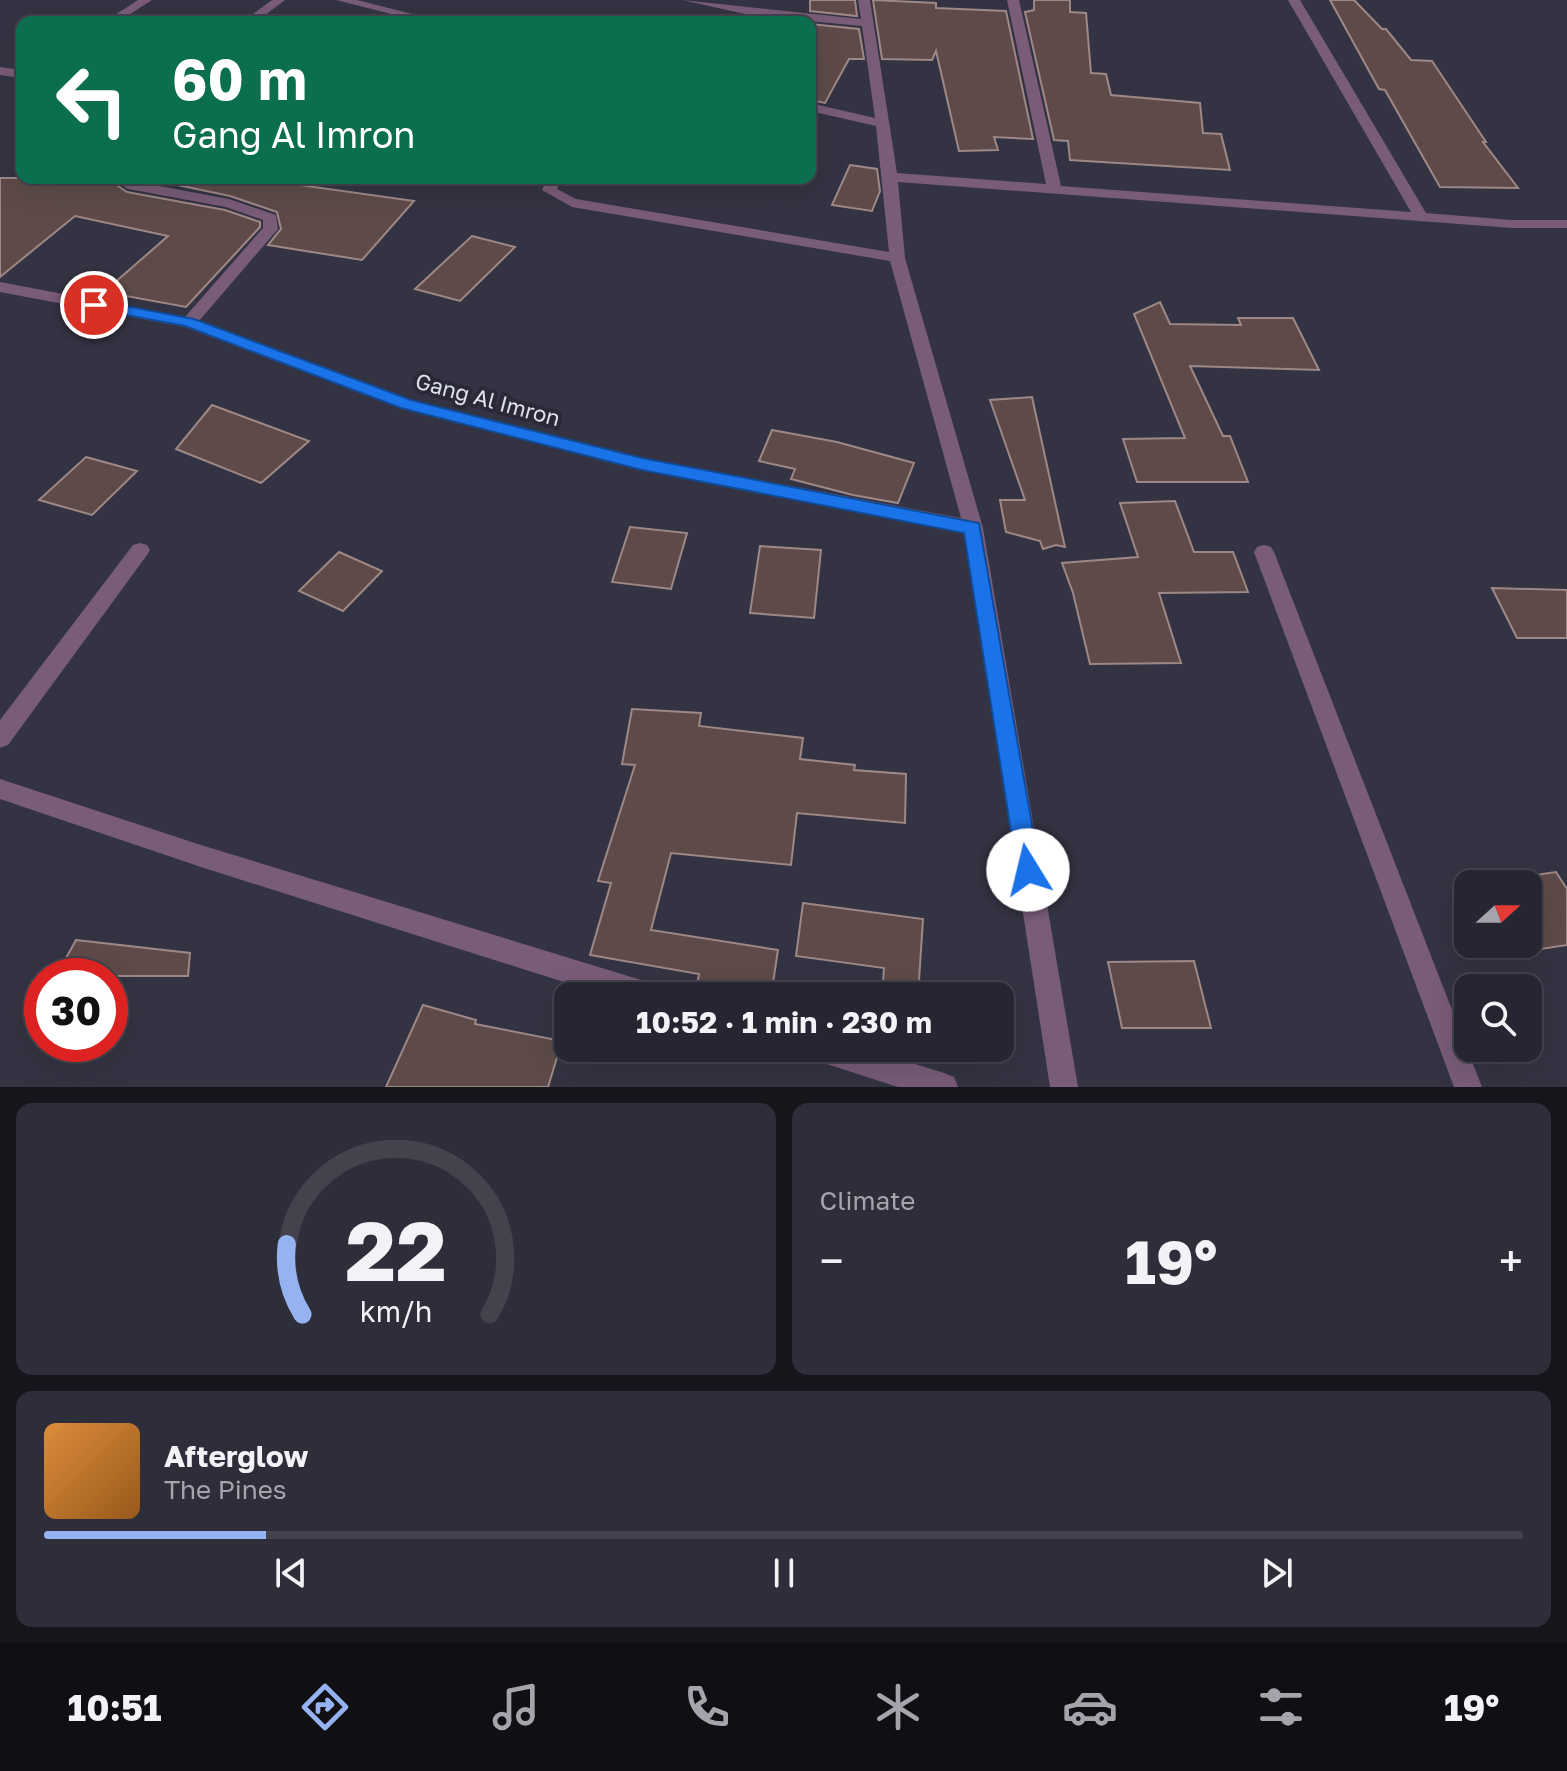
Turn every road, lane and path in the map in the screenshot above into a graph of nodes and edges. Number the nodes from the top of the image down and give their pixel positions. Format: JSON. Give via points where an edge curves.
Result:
{"nodes":[{"id":1,"x":146,"y":0,"type":"edge"},
{"id":2,"x":279,"y":0,"type":"edge"},
{"id":3,"x":342,"y":0,"type":"edge"},
{"id":4,"x":688,"y":0,"type":"edge"},
{"id":5,"x":864,"y":0,"type":"edge"},
{"id":6,"x":1013,"y":0,"type":"edge"},
{"id":7,"x":1294,"y":0,"type":"edge"},
{"id":8,"x":120,"y":16,"type":"edge"},
{"id":9,"x":256,"y":16,"type":"edge"},
{"id":10,"x":412,"y":16,"type":"edge"},
{"id":11,"x":785,"y":16,"type":"edge"},
{"id":12,"x":816,"y":20,"type":"edge"},
{"id":13,"x":866,"y":23,"type":"junction"},
{"id":14,"x":816,"y":108,"type":"edge"},
{"id":15,"x":882,"y":123,"type":"junction"},
{"id":16,"x":891,"y":177,"type":"junction"},
{"id":17,"x":129,"y":184,"type":"edge"},
{"id":18,"x":552,"y":184,"type":"edge"},
{"id":19,"x":1054,"y":188,"type":"junction"},
{"id":20,"x":1421,"y":217,"type":"junction"},
{"id":21,"x":1567,"y":224,"type":"edge"},
{"id":22,"x":897,"y":258,"type":"junction"},
{"id":23,"x":0,"y":287,"type":"edge"},
{"id":24,"x":189,"y":323,"type":"junction"},
{"id":25,"x":973,"y":528,"type":"junction"},
{"id":26,"x":140,"y":550,"type":"dead end"},
{"id":27,"x":1264,"y":552,"type":"dead end"},
{"id":28,"x":0,"y":738,"type":"edge"},
{"id":29,"x":0,"y":789,"type":"edge"},
{"id":30,"x":606,"y":982,"type":"edge"},
{"id":31,"x":863,"y":1062,"type":"edge"},
{"id":32,"x":944,"y":1087,"type":"edge"},
{"id":33,"x":1064,"y":1087,"type":"edge"},
{"id":34,"x":1468,"y":1087,"type":"edge"}],
"edges":[{"from":1,"to":8,"type":"street"},
{"from":2,"to":9,"type":"street"},
{"from":3,"to":10,"type":"street"},
{"from":4,"to":11,"type":"street"},
{"from":5,"to":13,"type":"street"},
{"from":6,"to":19,"type":"street"},
{"from":7,"to":20,"type":"street"},
{"from":12,"to":13,"type":"street"},
{"from":13,"to":15,"type":"street"},
{"from":14,"to":15,"type":"street"},
{"from":15,"to":16,"type":"street"},
{"from":16,"to":19,"type":"street"},
{"from":16,"to":22,"type":"street"},
{"from":17,"to":24,"type":"street","via":[[229,203],[271,218],[270,229]]},
{"from":18,"to":22,"type":"street","via":[[549,190],[572,203]]},
{"from":19,"to":20,"type":"street"},
{"from":20,"to":21,"type":"street"},
{"from":22,"to":25,"type":"street"},
{"from":23,"to":24,"type":"street","name":"Gang Al Imron"},
{"from":24,"to":25,"type":"street","name":"Gang Al Imron","via":[[407,404],[642,464]]},
{"from":25,"to":33,"type":"street"},
{"from":26,"to":28,"type":"street"},
{"from":27,"to":34,"type":"street"},
{"from":29,"to":30,"type":"street"},
{"from":31,"to":32,"type":"street"}]}
